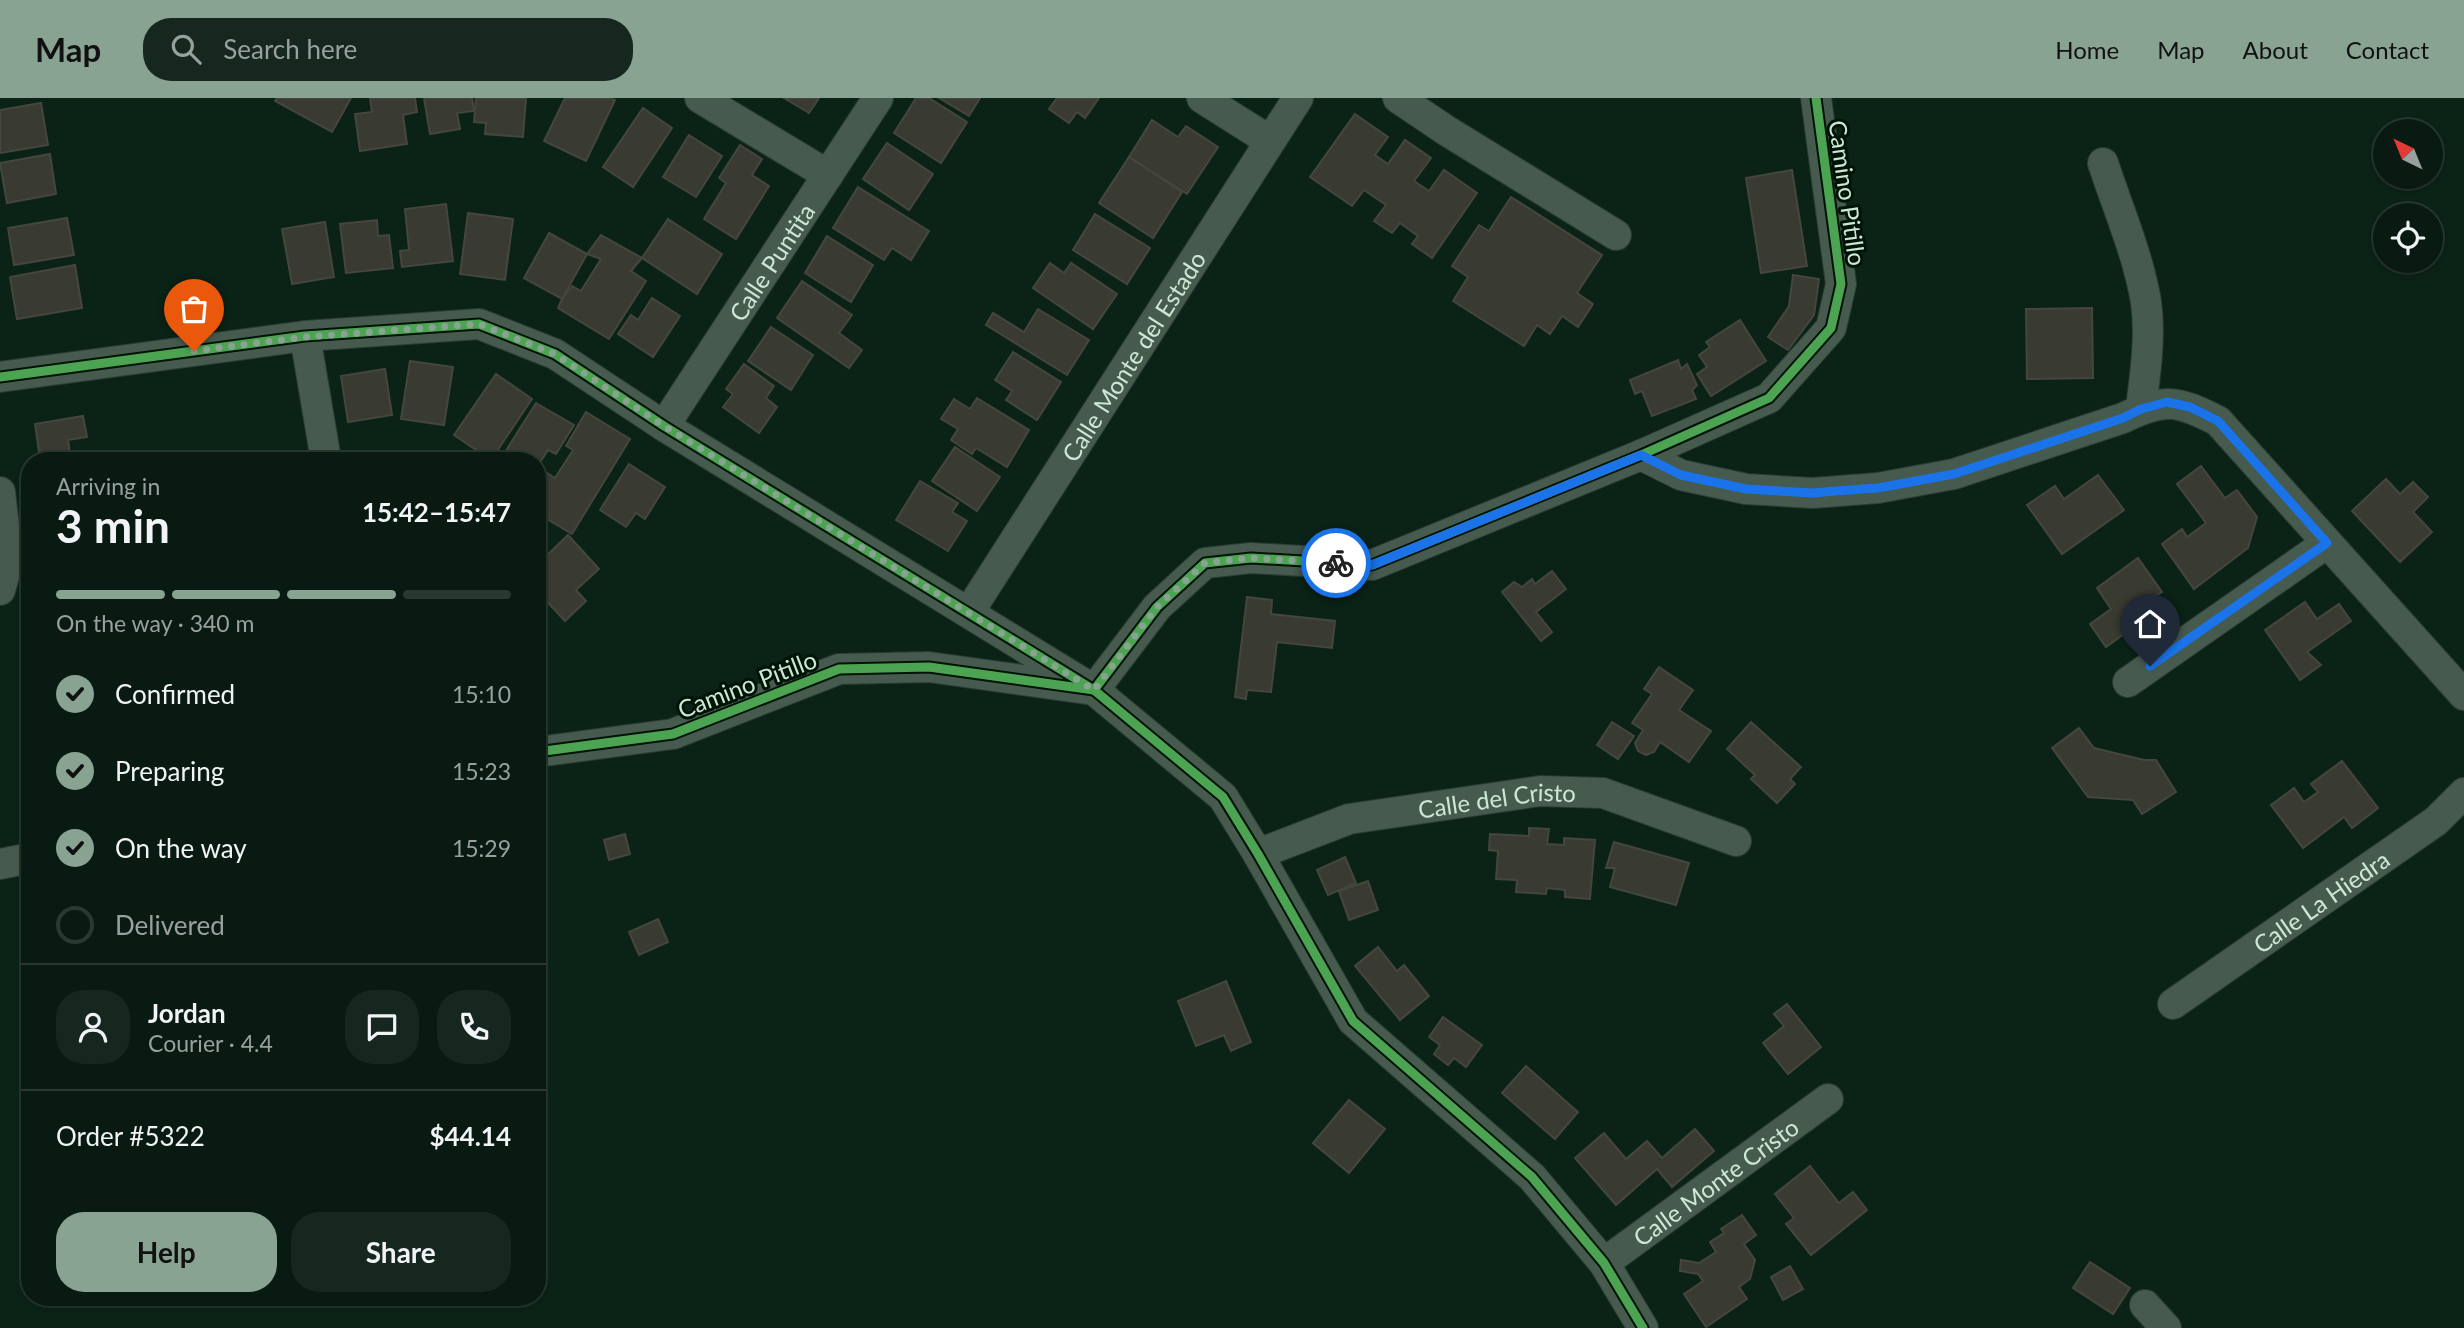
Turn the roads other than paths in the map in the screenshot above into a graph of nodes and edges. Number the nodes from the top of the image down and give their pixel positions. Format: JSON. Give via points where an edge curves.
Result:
{"nodes":[{"id":1,"x":700,"y":98,"type":"edge"},
{"id":2,"x":878,"y":98,"type":"edge"},
{"id":3,"x":1202,"y":98,"type":"edge"},
{"id":4,"x":1298,"y":98,"type":"edge"},
{"id":5,"x":1398,"y":98,"type":"edge"},
{"id":6,"x":1816,"y":98,"type":"edge"},
{"id":7,"x":1270,"y":141,"type":"junction"},
{"id":8,"x":2103,"y":163,"type":"dead end"},
{"id":9,"x":828,"y":175,"type":"junction"},
{"id":10,"x":1616,"y":235,"type":"dead end"},
{"id":11,"x":305,"y":337,"type":"junction"},
{"id":12,"x":0,"y":377,"type":"edge"},
{"id":13,"x":2141,"y":409,"type":"junction"},
{"id":14,"x":664,"y":426,"type":"junction"},
{"id":15,"x":325,"y":452,"type":"edge"},
{"id":16,"x":1641,"y":455,"type":"junction"},
{"id":17,"x":0,"y":492,"type":"edge"},
{"id":18,"x":2327,"y":543,"type":"junction"},
{"id":19,"x":0,"y":590,"type":"edge"},
{"id":20,"x":969,"y":612,"type":"junction"},
{"id":21,"x":2128,"y":682,"type":"dead end"},
{"id":22,"x":1094,"y":690,"type":"junction"},
{"id":23,"x":2464,"y":695,"type":"edge"},
{"id":24,"x":546,"y":751,"type":"edge"},
{"id":25,"x":2464,"y":793,"type":"edge"},
{"id":26,"x":1736,"y":841,"type":"dead end"},
{"id":27,"x":1258,"y":854,"type":"junction"},
{"id":28,"x":21,"y":860,"type":"edge"},
{"id":29,"x":0,"y":864,"type":"edge"},
{"id":30,"x":2174,"y":1004,"type":"dead end"},
{"id":31,"x":1828,"y":1099,"type":"dead end"},
{"id":32,"x":1604,"y":1263,"type":"junction"},
{"id":33,"x":2145,"y":1306,"type":"dead end"},
{"id":34,"x":1643,"y":1328,"type":"edge"},
{"id":35,"x":2166,"y":1328,"type":"edge"}],
"edges":[{"from":1,"to":9,"type":"street"},
{"from":2,"to":9,"type":"street","name":"Calle Puntita"},
{"from":3,"to":7,"type":"street"},
{"from":4,"to":7,"type":"street","name":"Calle Monte del Estado"},
{"from":5,"to":10,"type":"street"},
{"from":6,"to":16,"type":"street","name":"Camino Pitillo","via":[[1841,284],[1831,328],[1769,398]]},
{"from":7,"to":20,"type":"street","name":"Calle Monte del Estado"},
{"from":8,"to":13,"type":"street","via":[[2138,263],[2146,304]]},
{"from":9,"to":14,"type":"street","name":"Calle Puntita"},
{"from":11,"to":12,"type":"street"},
{"from":11,"to":14,"type":"street","via":[[479,324],[555,354]]},
{"from":11,"to":15,"type":"street"},
{"from":13,"to":16,"type":"street","via":[[1954,474],[1878,488],[1813,493],[1746,489],[1681,475]]},
{"from":13,"to":18,"type":"street","via":[[2167,402],[2218,421]]},
{"from":14,"to":20,"type":"street"},
{"from":16,"to":22,"type":"street","name":"Camino Pitillo","via":[[1372,565],[1251,558],[1205,563],[1157,607]]},
{"from":17,"to":19,"type":"street","via":[[8,561]]},
{"from":18,"to":21,"type":"street"},
{"from":18,"to":23,"type":"street"},
{"from":20,"to":22,"type":"street"},
{"from":22,"to":24,"type":"street","name":"Camino Pitillo","via":[[929,667],[839,669],[673,734]]},
{"from":22,"to":27,"type":"street","via":[[1223,797]]},
{"from":25,"to":30,"type":"street","name":"Calle La Hiedra","via":[[2436,821]]},
{"from":26,"to":27,"type":"street","name":"Calle del Cristo","via":[[1603,793],[1540,790],[1349,820]]},
{"from":27,"to":32,"type":"street","via":[[1353,1021],[1532,1177]]},
{"from":28,"to":29,"type":"street"},
{"from":31,"to":32,"type":"street","name":"Calle Monte Cristo"},
{"from":32,"to":34,"type":"street"},
{"from":33,"to":35,"type":"street"}]}
